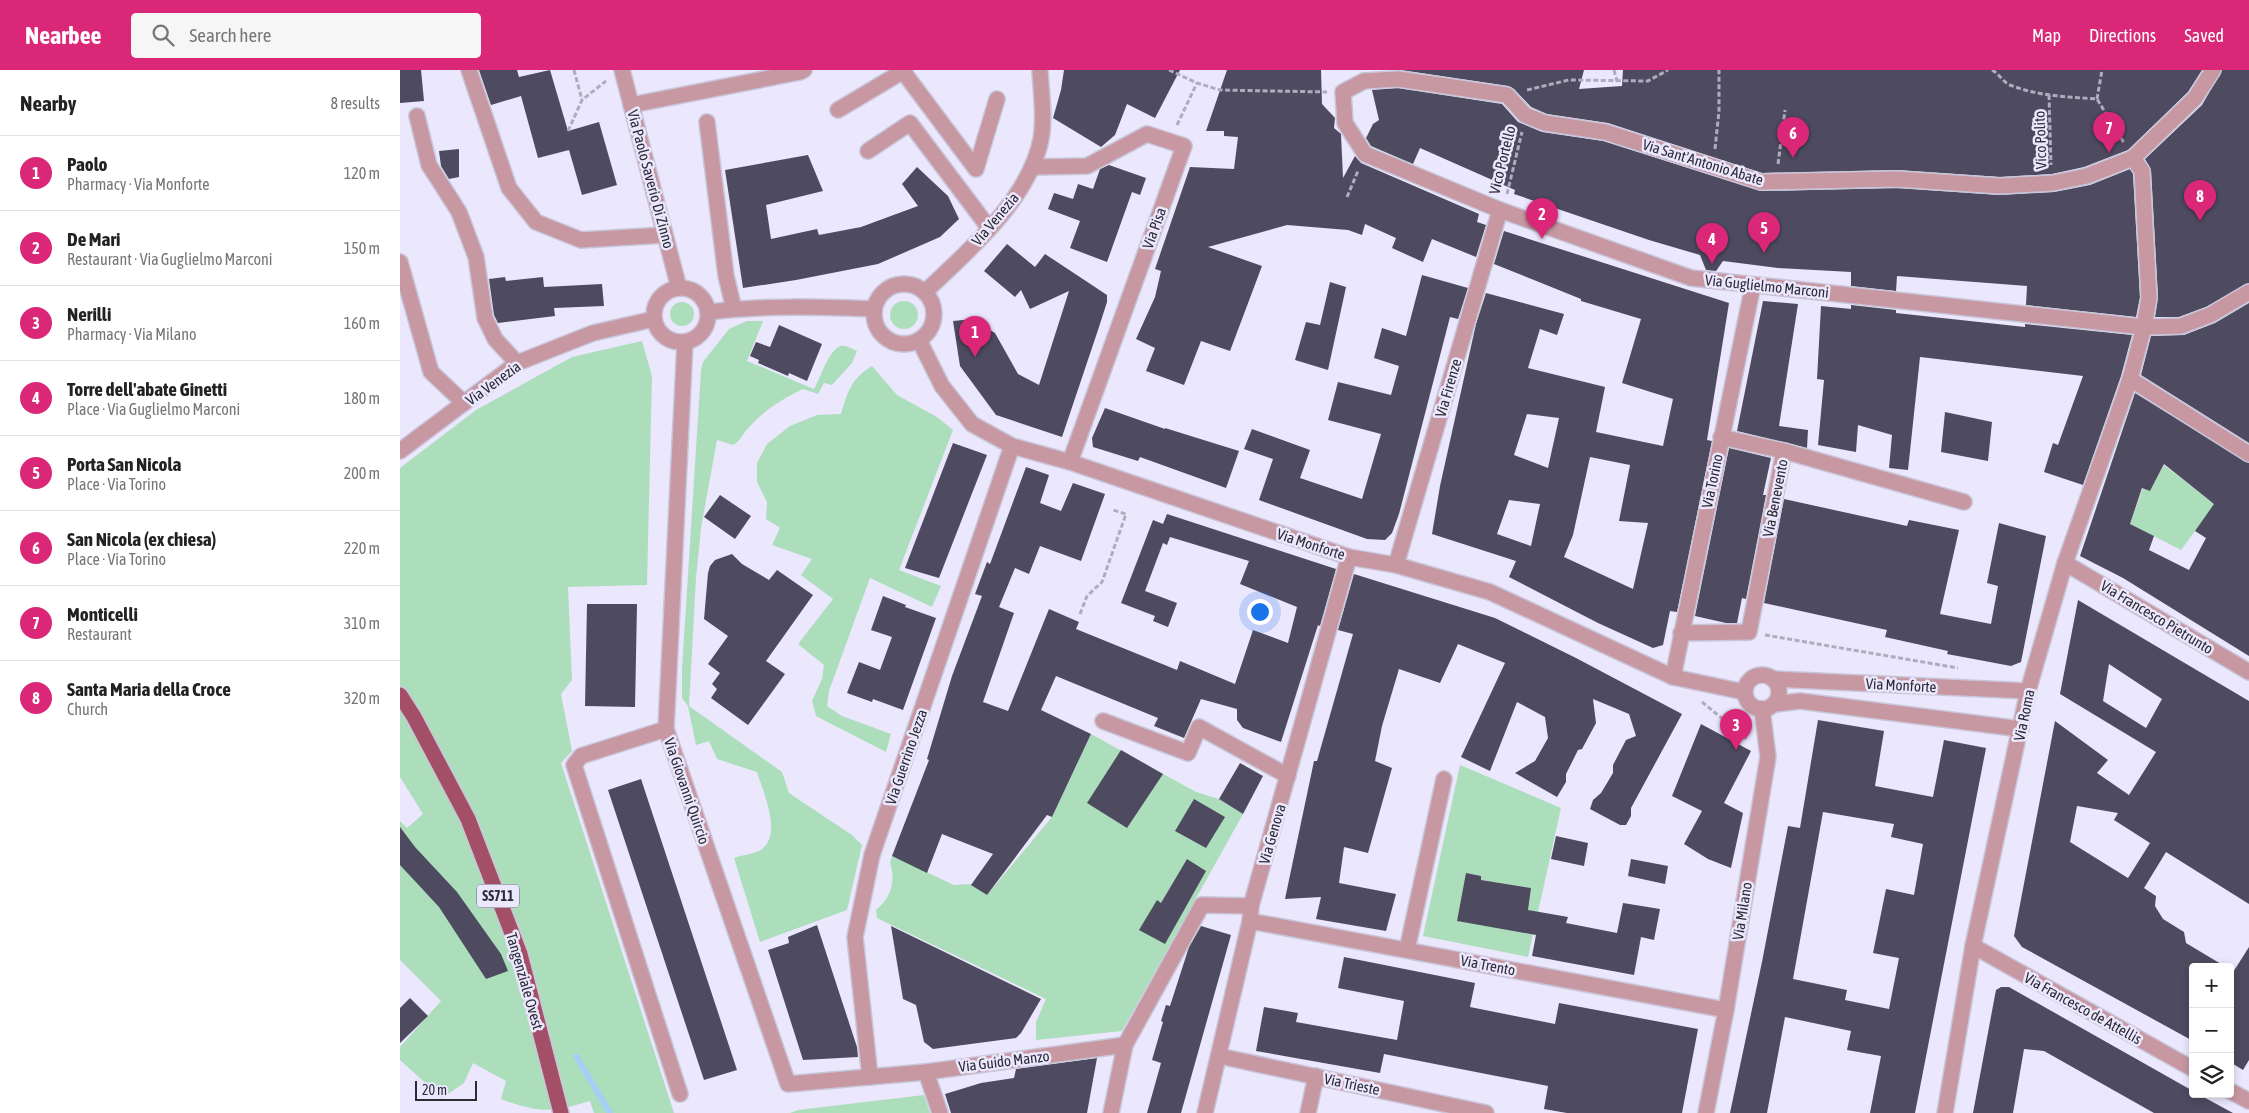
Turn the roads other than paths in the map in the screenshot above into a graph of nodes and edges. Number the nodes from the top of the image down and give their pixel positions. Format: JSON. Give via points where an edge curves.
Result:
{"nodes":[{"id":1,"x":469,"y":70,"type":"edge"},
{"id":2,"x":638,"y":70,"type":"edge"},
{"id":3,"x":804,"y":70,"type":"edge"},
{"id":4,"x":904,"y":70,"type":"edge"},
{"id":5,"x":1040,"y":70,"type":"edge"},
{"id":6,"x":2213,"y":70,"type":"edge"},
{"id":7,"x":622,"y":72,"type":"edge"},
{"id":8,"x":1363,"y":76,"type":"edge"},
{"id":9,"x":997,"y":99,"type":"dead end"},
{"id":10,"x":631,"y":105,"type":"junction"},
{"id":11,"x":838,"y":110,"type":"dead end"},
{"id":12,"x":417,"y":116,"type":"dead end"},
{"id":13,"x":706,"y":122,"type":"dead end"},
{"id":14,"x":868,"y":150,"type":"dead end"},
{"id":15,"x":2133,"y":158,"type":"junction"},
{"id":16,"x":1032,"y":166,"type":"junction"},
{"id":17,"x":1500,"y":210,"type":"junction"},
{"id":18,"x":989,"y":228,"type":"junction"},
{"id":19,"x":666,"y":235,"type":"junction"},
{"id":20,"x":400,"y":262,"type":"edge"},
{"id":21,"x":1753,"y":285,"type":"junction"},
{"id":22,"x":679,"y":288,"type":"junction"},
{"id":23,"x":925,"y":292,"type":"junction"},
{"id":24,"x":2249,"y":292,"type":"edge"},
{"id":25,"x":734,"y":309,"type":"junction"},
{"id":26,"x":874,"y":309,"type":"junction"},
{"id":27,"x":709,"y":312,"type":"junction"},
{"id":28,"x":654,"y":319,"type":"junction"},
{"id":29,"x":2144,"y":327,"type":"junction"},
{"id":30,"x":919,"y":340,"type":"junction"},
{"id":31,"x":685,"y":342,"type":"junction"},
{"id":32,"x":517,"y":363,"type":"junction"},
{"id":33,"x":2130,"y":379,"type":"junction"},
{"id":34,"x":464,"y":403,"type":"junction"},
{"id":35,"x":1721,"y":437,"type":"junction"},
{"id":36,"x":1012,"y":446,"type":"junction"},
{"id":37,"x":400,"y":451,"type":"edge"},
{"id":38,"x":1784,"y":451,"type":"junction"},
{"id":39,"x":2249,"y":454,"type":"edge"},
{"id":40,"x":1070,"y":462,"type":"junction"},
{"id":41,"x":1964,"y":502,"type":"dead end"},
{"id":42,"x":1349,"y":556,"type":"junction"},
{"id":43,"x":2065,"y":563,"type":"junction"},
{"id":44,"x":1396,"y":565,"type":"junction"},
{"id":45,"x":1681,"y":633,"type":"junction"},
{"id":46,"x":2249,"y":672,"type":"edge"},
{"id":47,"x":1673,"y":677,"type":"junction"},
{"id":48,"x":1774,"y":679,"type":"junction"},
{"id":49,"x":2028,"y":691,"type":"junction"},
{"id":50,"x":1744,"y":692,"type":"junction"},
{"id":51,"x":400,"y":695,"type":"edge"},
{"id":52,"x":1769,"y":706,"type":"junction"},
{"id":53,"x":1103,"y":721,"type":"dead end"},
{"id":54,"x":666,"y":729,"type":"junction"},
{"id":55,"x":2021,"y":729,"type":"junction"},
{"id":56,"x":1288,"y":776,"type":"junction"},
{"id":57,"x":1444,"y":779,"type":"dead end"},
{"id":58,"x":1251,"y":906,"type":"junction"},
{"id":59,"x":1250,"y":921,"type":"junction"},
{"id":60,"x":1974,"y":946,"type":"junction"},
{"id":61,"x":1407,"y":950,"type":"junction"},
{"id":62,"x":1726,"y":1010,"type":"junction"},
{"id":63,"x":1125,"y":1046,"type":"junction"},
{"id":64,"x":1219,"y":1056,"type":"junction"},
{"id":65,"x":2189,"y":1068,"type":"edge"},
{"id":66,"x":926,"y":1072,"type":"junction"},
{"id":67,"x":1316,"y":1076,"type":"junction"},
{"id":68,"x":870,"y":1077,"type":"junction"},
{"id":69,"x":2234,"y":1093,"type":"edge"},
{"id":70,"x":680,"y":1094,"type":"dead end"},
{"id":71,"x":2249,"y":1101,"type":"edge"},
{"id":72,"x":1446,"y":1109,"type":"edge"},
{"id":73,"x":560,"y":1112,"type":"edge"},
{"id":74,"x":940,"y":1113,"type":"edge"},
{"id":75,"x":1111,"y":1113,"type":"edge"},
{"id":76,"x":1205,"y":1113,"type":"edge"},
{"id":77,"x":1308,"y":1113,"type":"edge"},
{"id":78,"x":1486,"y":1113,"type":"edge"},
{"id":79,"x":1706,"y":1113,"type":"edge"},
{"id":80,"x":1945,"y":1113,"type":"edge"}],
"edges":[{"from":1,"to":19,"type":"street","via":[[509,188],[536,222],[581,240]]},
{"from":2,"to":7,"type":"street"},
{"from":3,"to":10,"type":"street"},
{"from":4,"to":9,"type":"street","via":[[976,169]]},
{"from":4,"to":11,"type":"street"},
{"from":5,"to":16,"type":"street","name":"Via Venezia","via":[[1041,138]]},
{"from":6,"to":15,"type":"street","name":"Via Sant'Antonio Abate","via":[[2195,98]]},
{"from":7,"to":10,"type":"street","name":"Via Paolo Saverio Di Zinno"},
{"from":8,"to":15,"type":"street","name":"Via Sant'Antonio Abate","via":[[1507,95],[1525,115],[1546,123],[1605,132],[1761,182],[1897,179],[2000,186],[2053,183],[2087,176]]},
{"from":8,"to":17,"type":"street","name":"Via Guglielmo Marconi","via":[[1343,92],[1345,123],[1365,154]]},
{"from":10,"to":19,"type":"street","name":"Via Paolo Saverio Di Zinno"},
{"from":12,"to":32,"type":"street","via":[[429,165],[460,212],[476,257],[485,318],[495,339]]},
{"from":13,"to":25,"type":"street","via":[[726,276]]},
{"from":14,"to":18,"type":"street","via":[[910,123]]},
{"from":15,"to":29,"type":"street","name":"Via Roma","via":[[2142,171],[2149,298]]},
{"from":16,"to":18,"type":"street","name":"Via Venezia","via":[[1017,196]]},
{"from":16,"to":40,"type":"street","name":"Via Pisa","via":[[1087,166],[1147,134],[1184,146]]},
{"from":17,"to":21,"type":"street","name":"Via Guglielmo Marconi","via":[[1691,278]]},
{"from":17,"to":44,"type":"street","name":"Via Firenze"},
{"from":18,"to":23,"type":"street","name":"Via Venezia"},
{"from":19,"to":22,"type":"street","name":"Via Paolo Saverio Di Zinno"},
{"from":20,"to":34,"type":"street","via":[[431,372]]},
{"from":21,"to":29,"type":"street","name":"Via Guglielmo Marconi"},
{"from":21,"to":35,"type":"street","name":"Via Torino"},
{"from":22,"to":27,"type":"street","via":[[693,290],[704,299]]},
{"from":22,"to":28,"type":"street","via":[[666,293],[656,304]]},
{"from":23,"to":26,"type":"street","via":[[914,285],[888,288]]},
{"from":23,"to":30,"type":"street","via":[[933,307],[933,323]]},
{"from":24,"to":29,"type":"street","name":"Via Guglielmo Marconi","via":[[2210,315],[2181,326]]},
{"from":25,"to":26,"type":"street"},
{"from":25,"to":27,"type":"street"},
{"from":26,"to":30,"type":"street","via":[[874,319],[883,336],[900,344]]},
{"from":27,"to":31,"type":"street","via":[[706,326],[698,337]]},
{"from":28,"to":31,"type":"street","via":[[660,332],[671,340]]},
{"from":28,"to":32,"type":"street","name":"Via Venezia","via":[[593,333]]},
{"from":29,"to":33,"type":"street","name":"Via Roma"},
{"from":30,"to":36,"type":"street","name":"Via Monforte","via":[[942,386],[972,424]]},
{"from":31,"to":54,"type":"street","name":"Via Giovanni Quircio"},
{"from":32,"to":34,"type":"street","name":"Via Venezia"},
{"from":33,"to":39,"type":"street"},
{"from":33,"to":43,"type":"street","name":"Via Roma"},
{"from":34,"to":37,"type":"street","name":"Via Venezia"},
{"from":35,"to":38,"type":"street"},
{"from":35,"to":45,"type":"street","name":"Via Torino"},
{"from":36,"to":40,"type":"street","name":"Via Monforte"},
{"from":36,"to":68,"type":"street","name":"Via Guerrino Jezza","via":[[872,855],[855,937]]},
{"from":38,"to":41,"type":"street","name":"Via Benevento"},
{"from":38,"to":45,"type":"street","name":"Via Benevento","via":[[1749,632]]},
{"from":40,"to":42,"type":"street","name":"Via Monforte"},
{"from":42,"to":44,"type":"street","name":"Via Monforte"},
{"from":42,"to":56,"type":"street","name":"Via Genova"},
{"from":43,"to":46,"type":"street","name":"Via Francesco Pietrunto"},
{"from":43,"to":49,"type":"street","name":"Via Roma"},
{"from":44,"to":47,"type":"street","name":"Via Monforte","via":[[1490,592]]},
{"from":45,"to":47,"type":"street","name":"Via Torino"},
{"from":47,"to":50,"type":"street","name":"Via Monforte"},
{"from":48,"to":49,"type":"street","name":"Via Monforte"},
{"from":48,"to":50,"type":"street","via":[[1761,674],[1754,676]]},
{"from":48,"to":52,"type":"street","via":[[1779,691]]},
{"from":49,"to":55,"type":"street","name":"Via Roma"},
{"from":50,"to":52,"type":"street","via":[[1750,705]]},
{"from":51,"to":73,"type":"main road","name":"Tangenziale Ovest","number":"SS711","via":[[468,819],[520,954]]},
{"from":52,"to":55,"type":"street","name":"Via Monforte","via":[[1800,701]]},
{"from":52,"to":62,"type":"street","name":"Via Milano","via":[[1768,757]]},
{"from":53,"to":56,"type":"street","via":[[1188,753],[1199,727]]},
{"from":54,"to":68,"type":"street","name":"Via Giovanni Quircio","via":[[788,1084]]},
{"from":54,"to":70,"type":"street","via":[[581,756],[574,765]]},
{"from":55,"to":60,"type":"street","name":"Via Roma"},
{"from":56,"to":58,"type":"street","name":"Via Genova"},
{"from":57,"to":61,"type":"street"},
{"from":58,"to":59,"type":"street","name":"Via Genova"},
{"from":58,"to":63,"type":"street","via":[[1202,905]]},
{"from":59,"to":61,"type":"street","name":"Via Trento"},
{"from":59,"to":64,"type":"street","name":"Via Genova"},
{"from":60,"to":65,"type":"street","name":"Via Francesco de Attellis"},
{"from":60,"to":80,"type":"street","name":"Via Roma"},
{"from":61,"to":62,"type":"street","name":"Via Trento"},
{"from":62,"to":79,"type":"street","name":"Via Milano"},
{"from":63,"to":66,"type":"street","name":"Via Guido Manzo"},
{"from":63,"to":75,"type":"street"},
{"from":64,"to":67,"type":"street","name":"Via Trieste"},
{"from":64,"to":76,"type":"street","name":"Via Genova"},
{"from":66,"to":68,"type":"street","name":"Via Guido Manzo"},
{"from":66,"to":74,"type":"street"},
{"from":67,"to":72,"type":"street","name":"Via Trieste"},
{"from":67,"to":77,"type":"street"},
{"from":69,"to":71,"type":"street"},
{"from":72,"to":78,"type":"street","name":"Via Trieste"}]}
